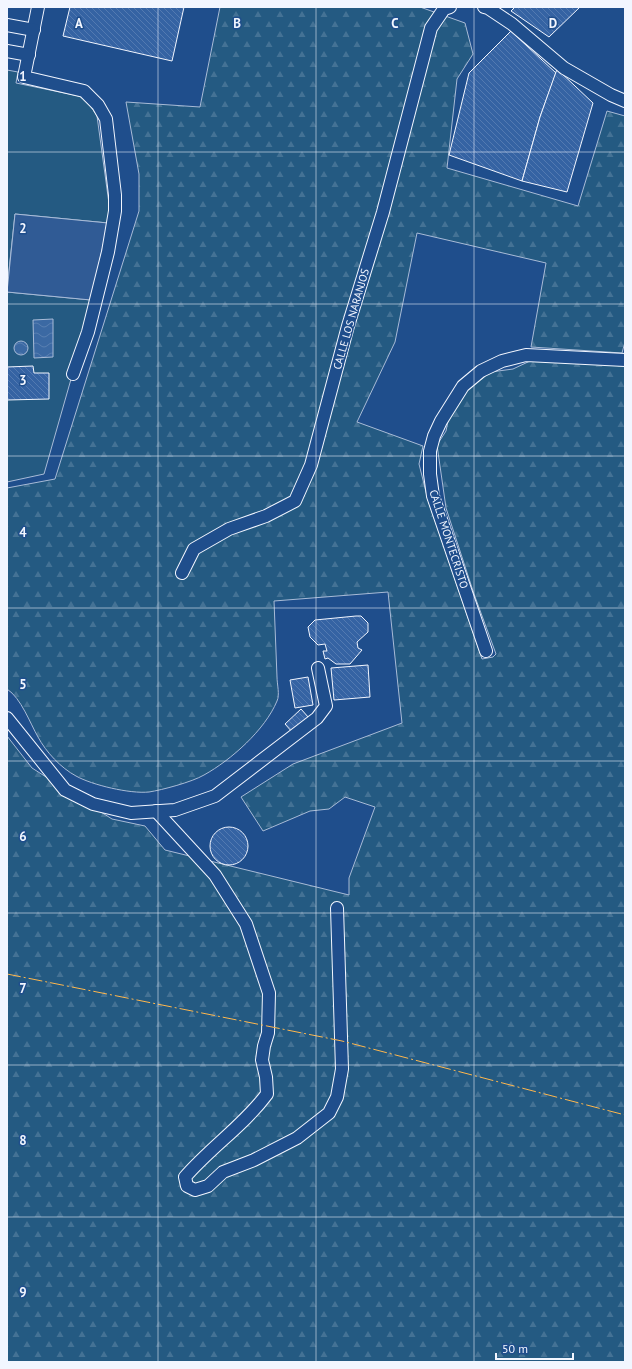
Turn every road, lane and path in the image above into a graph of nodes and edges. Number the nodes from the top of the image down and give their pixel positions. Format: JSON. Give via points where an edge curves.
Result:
{"nodes":[{"id":1,"x":38,"y":7,"type":"edge"},
{"id":2,"x":450,"y":7,"type":"edge"},
{"id":3,"x":484,"y":7,"type":"edge"},
{"id":4,"x":7,"y":25,"type":"edge"},
{"id":5,"x":34,"y":30,"type":"junction"},
{"id":6,"x":7,"y":51,"type":"edge"},
{"id":7,"x":28,"y":55,"type":"junction"},
{"id":8,"x":625,"y":101,"type":"edge"},
{"id":9,"x":625,"y":360,"type":"edge"},
{"id":10,"x":73,"y":374,"type":"dead end"},
{"id":11,"x":182,"y":573,"type":"dead end"},
{"id":12,"x":486,"y":651,"type":"dead end"},
{"id":13,"x":318,"y":668,"type":"dead end"},
{"id":14,"x":7,"y":718,"type":"edge"},
{"id":15,"x":156,"y":811,"type":"junction"},
{"id":16,"x":337,"y":908,"type":"dead end"}],
"edges":[{"from":1,"to":5,"type":"street"},
{"from":2,"to":11,"type":"street","name":"CALLE LOS NARANJOS","via":[[444,10],[431,28],[383,212],[348,326],[311,465],[295,501],[266,516],[229,529],[194,549]]},
{"from":3,"to":8,"type":"street","via":[[512,24],[564,68]]},
{"from":4,"to":5,"type":"street"},
{"from":5,"to":7,"type":"street"},
{"from":6,"to":7,"type":"street"},
{"from":7,"to":10,"type":"street","via":[[24,77],[84,91],[98,105],[106,119],[115,211],[108,252],[88,332]]},
{"from":9,"to":12,"type":"street","name":"CALLE MONTECRISTO","via":[[526,355],[502,361],[482,371],[463,386],[440,420],[430,451],[433,496]]},
{"from":13,"to":15,"type":"street","via":[[326,706],[317,718],[215,796],[175,810]]},
{"from":14,"to":15,"type":"street","via":[[66,790],[93,804],[131,813]]},
{"from":15,"to":16,"type":"street","via":[[215,875],[246,924],[269,993],[268,1033],[262,1060],[267,1094],[256,1109],[185,1177],[187,1186],[195,1190],[208,1186],[223,1172],[254,1160],[297,1138],[329,1113],[338,1097],[342,1069]]}]}
